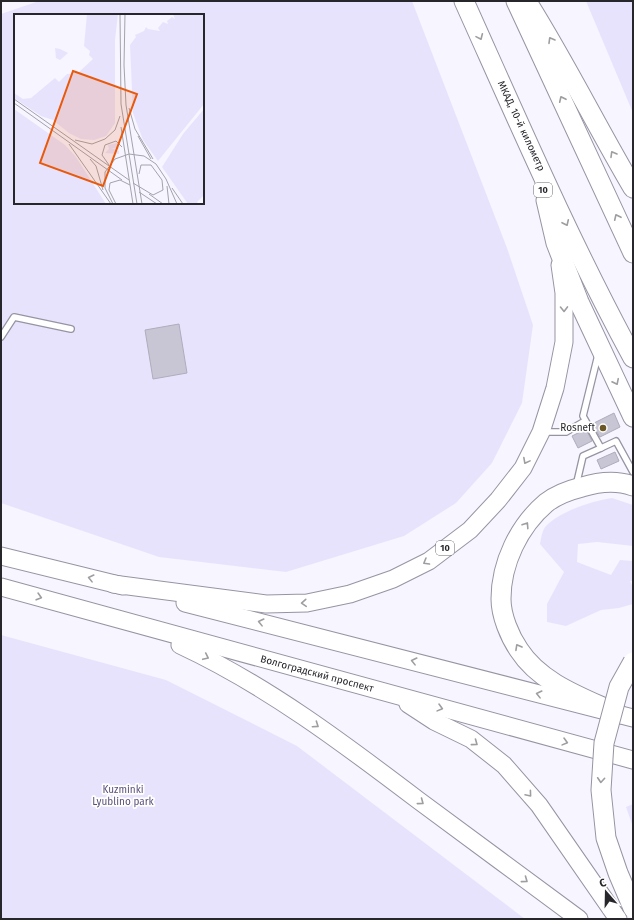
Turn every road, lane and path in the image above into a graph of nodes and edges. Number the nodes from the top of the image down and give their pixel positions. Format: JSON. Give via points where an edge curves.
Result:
{"nodes":[{"id":1,"x":464,"y":1,"type":"edge"},
{"id":2,"x":516,"y":1,"type":"edge"},
{"id":3,"x":526,"y":1,"type":"edge"},
{"id":4,"x":526,"y":138,"type":"junction"},
{"id":5,"x":633,"y":188,"type":"edge"},
{"id":6,"x":556,"y":243,"type":"junction"},
{"id":7,"x":633,"y":253,"type":"edge"},
{"id":8,"x":71,"y":329,"type":"dead end"},
{"id":9,"x":1,"y":337,"type":"edge"},
{"id":10,"x":600,"y":349,"type":"junction"},
{"id":11,"x":633,"y":358,"type":"edge"},
{"id":12,"x":633,"y":417,"type":"edge"},
{"id":13,"x":585,"y":421,"type":"junction"},
{"id":14,"x":541,"y":432,"type":"junction"},
{"id":15,"x":601,"y":448,"type":"junction"},
{"id":16,"x":633,"y":472,"type":"edge"},
{"id":17,"x":633,"y":486,"type":"edge"},
{"id":18,"x":576,"y":489,"type":"junction"},
{"id":19,"x":1,"y":556,"type":"edge"},
{"id":20,"x":113,"y":584,"type":"junction"},
{"id":21,"x":1,"y":587,"type":"edge"},
{"id":22,"x":132,"y":623,"type":"junction"},
{"id":23,"x":633,"y":662,"type":"edge"},
{"id":24,"x":393,"y":695,"type":"junction"},
{"id":25,"x":625,"y":716,"type":"edge"},
{"id":26,"x":633,"y":760,"type":"edge"},
{"id":27,"x":633,"y":908,"type":"edge"},
{"id":28,"x":579,"y":919,"type":"edge"},
{"id":29,"x":618,"y":919,"type":"edge"}],
"edges":[{"from":1,"to":4,"type":"highway","name":"МКАД, 10-й километр","one_way":true},
{"from":7,"to":2,"type":"highway","one_way":true},
{"from":5,"to":3,"type":"highway","one_way":true,"via":[[551,40]]},
{"from":4,"to":6,"type":"highway","number":"10","via":[[544,191]]},
{"from":4,"to":11,"type":"highway","name":"МКАД, 10-й километр","one_way":true,"via":[[609,314]]},
{"from":6,"to":10,"type":"highway"},
{"from":6,"to":14,"type":"main road","number":"10","one_way":true,"via":[[564,293],[564,342],[555,388]]},
{"from":8,"to":9,"type":"lane","via":[[14,317]]},
{"from":10,"to":12,"type":"highway","one_way":true},
{"from":10,"to":13,"type":"lane","via":[[582,416]]},
{"from":13,"to":14,"type":"lane","via":[[566,432]]},
{"from":13,"to":15,"type":"lane"},
{"from":14,"to":20,"type":"main road","number":"10","one_way":true,"via":[[523,468],[470,530],[429,561],[392,579],[350,594],[307,603],[266,604]]},
{"from":15,"to":16,"type":"lane","via":[[616,441]]},
{"from":15,"to":18,"type":"lane","via":[[583,456]]},
{"from":17,"to":18,"type":"highway","via":[[626,483],[597,482]]},
{"from":25,"to":18,"type":"highway","one_way":true,"via":[[559,686],[536,670],[519,651],[506,624],[501,600],[503,578],[512,548],[528,521],[547,502]]},
{"from":20,"to":19,"type":"main road","one_way":true},
{"from":25,"to":20,"type":"main road","one_way":true},
{"from":21,"to":22,"type":"main road","name":"Волгоградский проспект","one_way":true},
{"from":22,"to":24,"type":"main road","name":"Волгоградский проспект"},
{"from":22,"to":28,"type":"main road","one_way":true,"via":[[210,659],[270,694],[346,745]]},
{"from":23,"to":27,"type":"highway","one_way":true,"bridge":true,"via":[[619,687],[604,743],[601,790],[606,838]]},
{"from":24,"to":26,"type":"main road","name":"Волгоградский проспект","one_way":true},
{"from":24,"to":29,"type":"main road","one_way":true,"via":[[434,721],[471,740],[504,765],[539,805]]}]}
